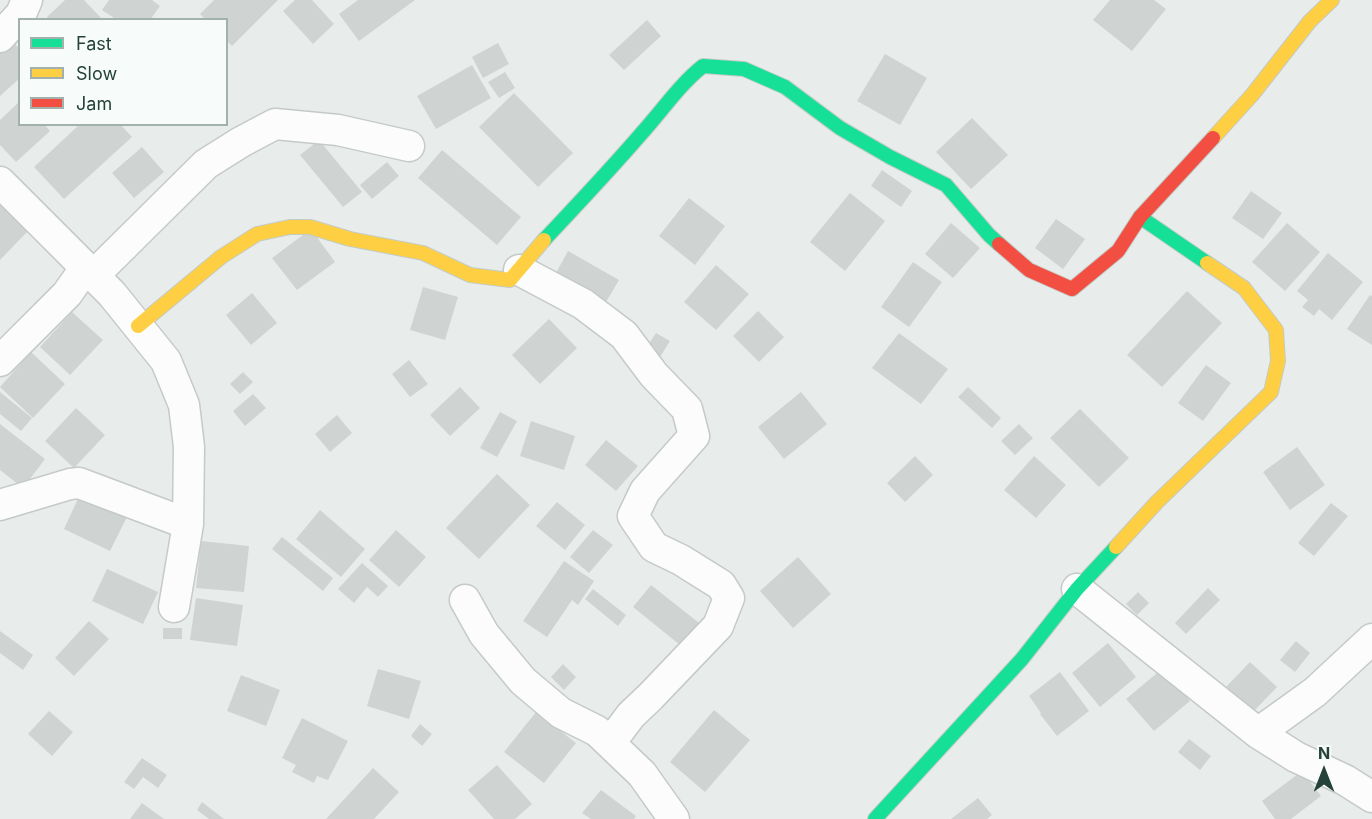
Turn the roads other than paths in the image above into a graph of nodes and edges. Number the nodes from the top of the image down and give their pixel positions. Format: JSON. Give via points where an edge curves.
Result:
{"nodes":[{"id":1,"x":27,"y":0,"type":"edge"},
{"id":2,"x":1332,"y":0,"type":"edge"},
{"id":3,"x":0,"y":37,"type":"edge"},
{"id":4,"x":409,"y":146,"type":"dead end"},
{"id":5,"x":0,"y":182,"type":"edge"},
{"id":6,"x":1140,"y":217,"type":"junction"},
{"id":7,"x":519,"y":270,"type":"junction"},
{"id":8,"x":90,"y":271,"type":"junction"},
{"id":9,"x":138,"y":326,"type":"junction"},
{"id":10,"x":0,"y":361,"type":"edge"},
{"id":11,"x":0,"y":505,"type":"edge"},
{"id":12,"x":188,"y":524,"type":"junction"},
{"id":13,"x":1077,"y":589,"type":"junction"},
{"id":14,"x":465,"y":600,"type":"dead end"},
{"id":15,"x":174,"y":607,"type":"dead end"},
{"id":16,"x":1372,"y":639,"type":"edge"},
{"id":17,"x":1258,"y":733,"type":"junction"},
{"id":18,"x":610,"y":743,"type":"junction"},
{"id":19,"x":1372,"y":797,"type":"edge"},
{"id":20,"x":674,"y":819,"type":"edge"},
{"id":21,"x":875,"y":819,"type":"edge"}],
"edges":[{"from":1,"to":3,"type":"street","via":[[21,14]]},
{"from":2,"to":6,"type":"street","via":[[1310,21],[1252,95]]},
{"from":4,"to":8,"type":"street","via":[[338,130],[275,124],[206,164]]},
{"from":5,"to":8,"type":"street"},
{"from":6,"to":7,"type":"street","via":[[1118,251],[1072,289],[1029,270],[989,235],[946,185],[840,128],[785,87],[744,69],[703,66],[687,79],[648,128]]},
{"from":6,"to":13,"type":"street","via":[[1244,288],[1276,330],[1278,361],[1271,392],[1157,502]]},
{"from":7,"to":9,"type":"street","via":[[510,280],[470,275],[423,253],[310,227],[290,227],[257,234],[221,256]]},
{"from":7,"to":18,"type":"street","via":[[583,304],[624,335],[654,375],[687,409],[694,435],[645,491],[633,516],[654,547],[721,585],[729,598],[718,626],[631,715]]},
{"from":8,"to":9,"type":"street"},
{"from":8,"to":10,"type":"street"},
{"from":9,"to":12,"type":"street","via":[[166,360],[184,405],[189,447]]},
{"from":11,"to":12,"type":"street","via":[[79,483]]},
{"from":12,"to":15,"type":"street"},
{"from":13,"to":17,"type":"street"},
{"from":13,"to":21,"type":"street","via":[[1022,659]]},
{"from":14,"to":18,"type":"street","via":[[484,634],[523,681],[561,712],[597,731]]},
{"from":16,"to":17,"type":"street","via":[[1315,693]]},
{"from":17,"to":19,"type":"street"},
{"from":18,"to":20,"type":"street","via":[[642,774]]}]}
